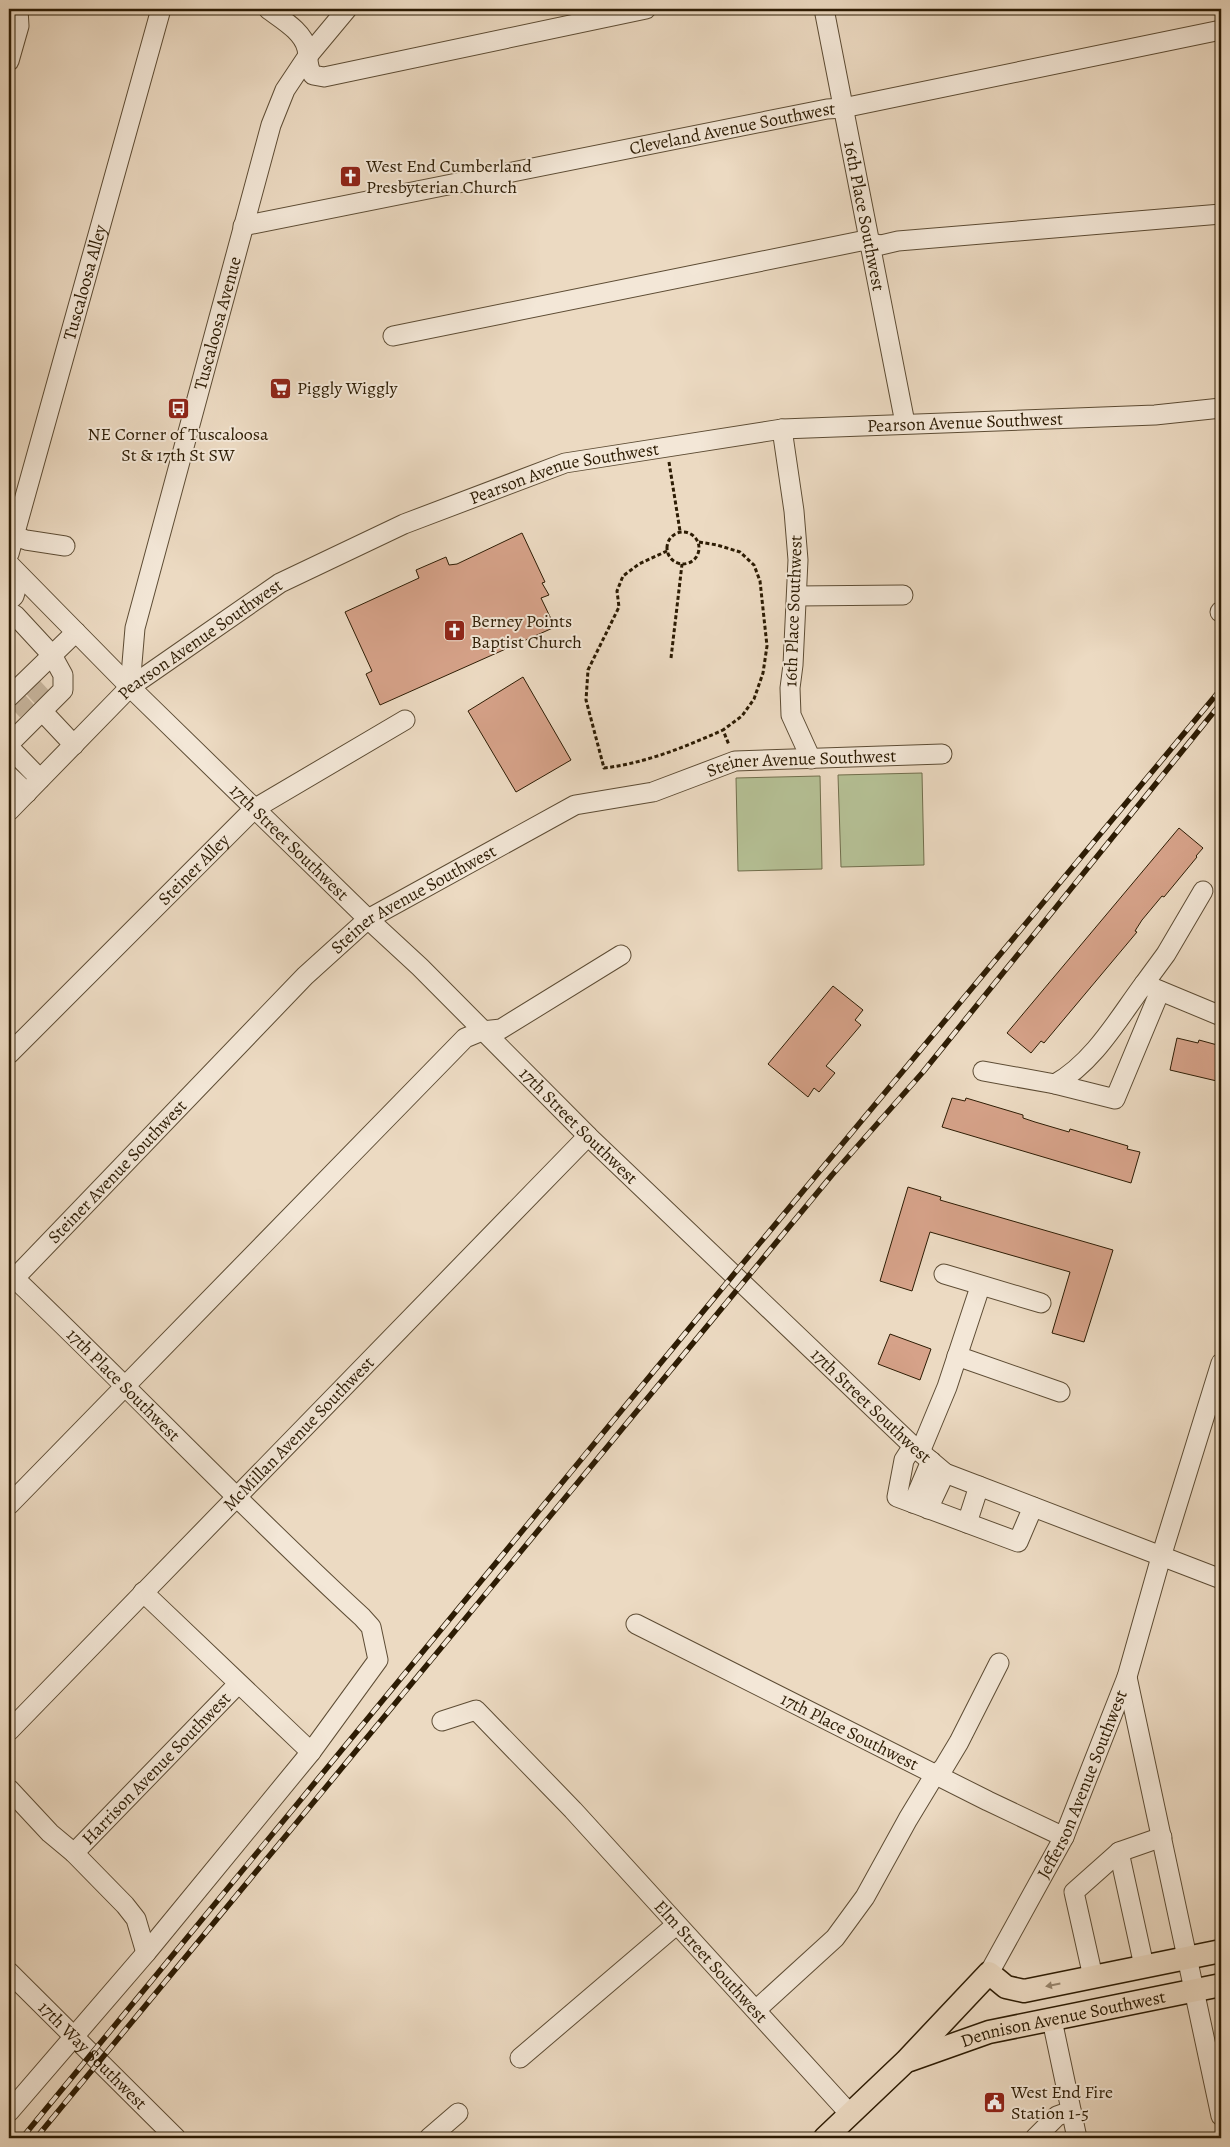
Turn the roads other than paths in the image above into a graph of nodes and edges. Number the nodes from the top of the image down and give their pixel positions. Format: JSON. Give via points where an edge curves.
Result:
{"nodes":[{"id":1,"x":18,"y":9,"type":"edge"},
{"id":2,"x":161,"y":9,"type":"edge"},
{"id":3,"x":268,"y":9,"type":"edge"},
{"id":4,"x":347,"y":9,"type":"edge"},
{"id":5,"x":646,"y":9,"type":"edge"},
{"id":6,"x":824,"y":9,"type":"edge"},
{"id":7,"x":1221,"y":30,"type":"edge"},
{"id":8,"x":307,"y":57,"type":"junction"},
{"id":9,"x":9,"y":61,"type":"edge"},
{"id":10,"x":843,"y":108,"type":"junction"},
{"id":11,"x":1221,"y":214,"type":"edge"},
{"id":12,"x":243,"y":226,"type":"junction"},
{"id":13,"x":869,"y":242,"type":"junction"},
{"id":14,"x":393,"y":336,"type":"dead end"},
{"id":15,"x":1218,"y":409,"type":"edge"},
{"id":16,"x":905,"y":423,"type":"junction"},
{"id":17,"x":782,"y":429,"type":"junction"},
{"id":18,"x":13,"y":535,"type":"junction"},
{"id":19,"x":65,"y":546,"type":"dead end"},
{"id":20,"x":9,"y":554,"type":"edge"},
{"id":21,"x":14,"y":570,"type":"edge"},
{"id":22,"x":903,"y":595,"type":"dead end"},
{"id":23,"x":797,"y":596,"type":"junction"},
{"id":24,"x":12,"y":608,"type":"edge"},
{"id":25,"x":76,"y":632,"type":"junction"},
{"id":26,"x":52,"y":655,"type":"junction"},
{"id":27,"x":130,"y":687,"type":"junction"},
{"id":28,"x":11,"y":696,"type":"edge"},
{"id":29,"x":39,"y":709,"type":"junction"},
{"id":30,"x":405,"y":720,"type":"dead end"},
{"id":31,"x":9,"y":745,"type":"edge"},
{"id":32,"x":74,"y":745,"type":"junction"},
{"id":33,"x":942,"y":754,"type":"dead end"},
{"id":34,"x":811,"y":759,"type":"junction"},
{"id":35,"x":9,"y":776,"type":"edge"},
{"id":36,"x":40,"y":779,"type":"junction"},
{"id":37,"x":27,"y":793,"type":"junction"},
{"id":38,"x":254,"y":809,"type":"junction"},
{"id":39,"x":9,"y":811,"type":"edge"},
{"id":40,"x":1203,"y":891,"type":"dead end"},
{"id":41,"x":368,"y":919,"type":"junction"},
{"id":42,"x":621,"y":955,"type":"dead end"},
{"id":43,"x":1152,"y":988,"type":"junction"},
{"id":44,"x":1221,"y":1016,"type":"edge"},
{"id":45,"x":482,"y":1031,"type":"junction"},
{"id":46,"x":9,"y":1054,"type":"edge"},
{"id":47,"x":983,"y":1071,"type":"dead end"},
{"id":48,"x":1055,"y":1084,"type":"junction"},
{"id":49,"x":588,"y":1136,"type":"junction"},
{"id":50,"x":944,"y":1274,"type":"dead end"},
{"id":51,"x":11,"y":1279,"type":"edge"},
{"id":52,"x":980,"y":1287,"type":"junction"},
{"id":53,"x":1040,"y":1303,"type":"dead end"},
{"id":54,"x":957,"y":1356,"type":"junction"},
{"id":55,"x":1221,"y":1363,"type":"edge"},
{"id":56,"x":125,"y":1387,"type":"junction"},
{"id":57,"x":1060,"y":1392,"type":"dead end"},
{"id":58,"x":921,"y":1453,"type":"junction"},
{"id":59,"x":945,"y":1473,"type":"junction"},
{"id":60,"x":979,"y":1486,"type":"junction"},
{"id":61,"x":237,"y":1496,"type":"junction"},
{"id":62,"x":9,"y":1505,"type":"edge"},
{"id":63,"x":921,"y":1506,"type":"junction"},
{"id":64,"x":1033,"y":1507,"type":"junction"},
{"id":65,"x":967,"y":1523,"type":"junction"},
{"id":66,"x":1161,"y":1557,"type":"junction"},
{"id":67,"x":1221,"y":1580,"type":"edge"},
{"id":68,"x":143,"y":1592,"type":"junction"},
{"id":69,"x":636,"y":1624,"type":"dead end"},
{"id":70,"x":999,"y":1663,"type":"dead end"},
{"id":71,"x":1127,"y":1677,"type":"junction"},
{"id":72,"x":238,"y":1684,"type":"junction"},
{"id":73,"x":442,"y":1721,"type":"dead end"},
{"id":74,"x":9,"y":1731,"type":"edge"},
{"id":75,"x":311,"y":1752,"type":"junction"},
{"id":76,"x":937,"y":1775,"type":"junction"},
{"id":77,"x":9,"y":1789,"type":"edge"},
{"id":78,"x":1064,"y":1837,"type":"junction"},
{"id":79,"x":1162,"y":1837,"type":"junction"},
{"id":80,"x":1119,"y":1852,"type":"junction"},
{"id":81,"x":74,"y":1853,"type":"junction"},
{"id":82,"x":676,"y":1925,"type":"junction"},
{"id":83,"x":1221,"y":1951,"type":"edge"},
{"id":84,"x":146,"y":1954,"type":"junction"},
{"id":85,"x":1188,"y":1958,"type":"junction"},
{"id":86,"x":1091,"y":1966,"type":"junction"},
{"id":87,"x":1144,"y":1966,"type":"junction"},
{"id":88,"x":9,"y":1972,"type":"edge"},
{"id":89,"x":989,"y":1973,"type":"junction"},
{"id":90,"x":1221,"y":1985,"type":"edge"},
{"id":91,"x":1196,"y":1991,"type":"junction"},
{"id":92,"x":756,"y":2010,"type":"junction"},
{"id":93,"x":1052,"y":2020,"type":"junction"},
{"id":94,"x":74,"y":2037,"type":"junction"},
{"id":95,"x":520,"y":2058,"type":"dead end"},
{"id":96,"x":906,"y":2061,"type":"junction"},
{"id":97,"x":1071,"y":2111,"type":"junction"},
{"id":98,"x":9,"y":2112,"type":"edge"},
{"id":99,"x":458,"y":2113,"type":"dead end"},
{"id":100,"x":850,"y":2114,"type":"junction"},
{"id":101,"x":1221,"y":2116,"type":"edge"},
{"id":102,"x":176,"y":2138,"type":"edge"},
{"id":103,"x":429,"y":2138,"type":"edge"},
{"id":104,"x":825,"y":2138,"type":"edge"},
{"id":105,"x":1035,"y":2138,"type":"edge"},
{"id":106,"x":1077,"y":2138,"type":"edge"}],
"edges":[{"from":1,"to":9,"type":"street","via":[[19,26]]},
{"from":2,"to":18,"type":"street","name":"Tuscaloosa Alley"},
{"from":3,"to":8,"type":"street","via":[[301,36]]},
{"from":4,"to":8,"type":"street","name":"Tuscaloosa Avenue"},
{"from":5,"to":8,"type":"street","via":[[324,76],[312,75]]},
{"from":6,"to":10,"type":"street","name":"16th Place Southwest"},
{"from":7,"to":10,"type":"street","name":"Cleveland Avenue Southwest"},
{"from":8,"to":12,"type":"street","name":"Tuscaloosa Avenue","via":[[285,90],[271,125]]},
{"from":10,"to":12,"type":"street","name":"Cleveland Avenue Southwest"},
{"from":10,"to":13,"type":"street","name":"16th Place Southwest"},
{"from":11,"to":13,"type":"street","via":[[881,244]]},
{"from":12,"to":27,"type":"street","name":"Tuscaloosa Avenue","via":[[135,628]]},
{"from":13,"to":14,"type":"street","via":[[861,241]]},
{"from":13,"to":16,"type":"street","name":"16th Place Southwest"},
{"from":15,"to":16,"type":"street","name":"Pearson Avenue Southwest","via":[[1155,415]]},
{"from":16,"to":17,"type":"street","name":"Pearson Avenue Southwest"},
{"from":17,"to":23,"type":"street","name":"16th Place Southwest","via":[[794,511]]},
{"from":17,"to":27,"type":"street","name":"Pearson Avenue Southwest","via":[[565,463],[404,524],[280,583]]},
{"from":18,"to":19,"type":"street"},
{"from":18,"to":20,"type":"street","name":"Tuscaloosa Alley"},
{"from":21,"to":24,"type":"street"},
{"from":21,"to":25,"type":"street","name":"17th Street Southwest"},
{"from":22,"to":23,"type":"street"},
{"from":23,"to":34,"type":"street","name":"16th Place Southwest","via":[[790,715]]},
{"from":24,"to":26,"type":"street"},
{"from":25,"to":26,"type":"street"},
{"from":25,"to":27,"type":"street","name":"17th Street Southwest"},
{"from":26,"to":28,"type":"street"},
{"from":26,"to":29,"type":"street","via":[[63,675],[63,690]]},
{"from":27,"to":32,"type":"street","name":"Pearson Avenue Southwest"},
{"from":27,"to":38,"type":"street","name":"17th Street Southwest"},
{"from":29,"to":31,"type":"street"},
{"from":29,"to":32,"type":"street"},
{"from":30,"to":38,"type":"street","name":"Steiner Alley"},
{"from":31,"to":36,"type":"street"},
{"from":32,"to":36,"type":"street","name":"Pearson Avenue Southwest"},
{"from":33,"to":34,"type":"street","name":"Steiner Avenue Southwest"},
{"from":34,"to":41,"type":"street","name":"Steiner Avenue Southwest","via":[[735,762],[653,792],[575,805]]},
{"from":35,"to":37,"type":"street"},
{"from":36,"to":37,"type":"street","name":"Pearson Avenue Southwest"},
{"from":37,"to":39,"type":"street","name":"Pearson Avenue Southwest"},
{"from":38,"to":41,"type":"street","name":"17th Street Southwest"},
{"from":38,"to":46,"type":"street","name":"Steiner Alley"},
{"from":40,"to":43,"type":"street","via":[[1166,954]]},
{"from":41,"to":45,"type":"street","name":"17th Street Southwest","via":[[420,966]]},
{"from":41,"to":51,"type":"street","name":"Steiner Avenue Southwest","via":[[305,976]]},
{"from":42,"to":45,"type":"street","via":[[501,1030]]},
{"from":43,"to":44,"type":"street"},
{"from":43,"to":48,"type":"street","via":[[1073,1074]]},
{"from":43,"to":48,"type":"street","via":[[1114,1099]]},
{"from":45,"to":49,"type":"street","name":"17th Street Southwest"},
{"from":45,"to":56,"type":"street","via":[[465,1038]]},
{"from":47,"to":48,"type":"street"},
{"from":49,"to":58,"type":"street","name":"17th Street Southwest"},
{"from":49,"to":61,"type":"street","name":"McMillan Avenue Southwest"},
{"from":50,"to":52,"type":"street"},
{"from":51,"to":56,"type":"street","name":"17th Place Southwest"},
{"from":52,"to":53,"type":"street"},
{"from":52,"to":54,"type":"street"},
{"from":54,"to":57,"type":"street"},
{"from":54,"to":58,"type":"street"},
{"from":55,"to":66,"type":"street","name":"Jefferson Avenue Southwest"},
{"from":56,"to":61,"type":"street","name":"17th Place Southwest"},
{"from":56,"to":62,"type":"street"},
{"from":58,"to":59,"type":"street","name":"17th Street Southwest"},
{"from":58,"to":63,"type":"street","via":[[904,1460],[897,1497]]},
{"from":59,"to":60,"type":"street","name":"17th Street Southwest"},
{"from":59,"to":63,"type":"street"},
{"from":60,"to":64,"type":"street","name":"17th Street Southwest"},
{"from":60,"to":65,"type":"street"},
{"from":61,"to":68,"type":"street","name":"McMillan Avenue Southwest"},
{"from":61,"to":75,"type":"street","name":"17th Place Southwest","via":[[371,1627],[378,1660]]},
{"from":63,"to":65,"type":"street"},
{"from":64,"to":65,"type":"street","via":[[1018,1542]]},
{"from":64,"to":66,"type":"street","name":"17th Street Southwest"},
{"from":66,"to":67,"type":"street","name":"17th Street Southwest"},
{"from":66,"to":71,"type":"street","name":"Jefferson Avenue Southwest"},
{"from":68,"to":72,"type":"street"},
{"from":68,"to":74,"type":"street","name":"McMillan Avenue Southwest"},
{"from":69,"to":76,"type":"street","name":"17th Place Southwest"},
{"from":70,"to":76,"type":"street","via":[[959,1742]]},
{"from":71,"to":78,"type":"street","name":"Jefferson Avenue Southwest"},
{"from":71,"to":79,"type":"street"},
{"from":72,"to":75,"type":"street"},
{"from":72,"to":81,"type":"street","name":"Harrison Avenue Southwest"},
{"from":73,"to":82,"type":"street","name":"Elm Street Southwest","via":[[476,1710],[573,1810]]},
{"from":75,"to":84,"type":"street","name":"17th Place Southwest"},
{"from":76,"to":78,"type":"street","name":"17th Place Southwest"},
{"from":76,"to":92,"type":"street","via":[[908,1819],[865,1897],[835,1938]]},
{"from":77,"to":81,"type":"street","via":[[50,1833]]},
{"from":78,"to":89,"type":"street","name":"Jefferson Avenue Southwest"},
{"from":79,"to":80,"type":"street"},
{"from":79,"to":85,"type":"street"},
{"from":80,"to":86,"type":"street","via":[[1074,1892]]},
{"from":80,"to":87,"type":"street"},
{"from":81,"to":84,"type":"street","via":[[136,1919]]},
{"from":82,"to":92,"type":"street","name":"Elm Street Southwest"},
{"from":82,"to":95,"type":"street"},
{"from":83,"to":85,"type":"main road","name":"Dennison Avenue Southwest"},
{"from":84,"to":94,"type":"street","name":"17th Place Southwest"},
{"from":85,"to":87,"type":"main road","name":"Dennison Avenue Southwest"},
{"from":85,"to":91,"type":"street"},
{"from":86,"to":87,"type":"main road","name":"Dennison Avenue Southwest"},
{"from":86,"to":89,"type":"main road","name":"Dennison Avenue Southwest","one_way":true,"via":[[1024,1991],[1006,1987]]},
{"from":88,"to":94,"type":"street","name":"17th Way Southwest"},
{"from":89,"to":96,"type":"main road","name":"Jefferson Avenue Southwest"},
{"from":90,"to":91,"type":"main road","name":"Dennison Avenue Southwest"},
{"from":91,"to":93,"type":"main road","name":"Dennison Avenue Southwest"},
{"from":91,"to":101,"type":"street"},
{"from":92,"to":100,"type":"street","name":"Elm Street Southwest"},
{"from":93,"to":96,"type":"main road","name":"Dennison Avenue Southwest","via":[[988,2032]]},
{"from":93,"to":97,"type":"street"},
{"from":94,"to":98,"type":"street"},
{"from":94,"to":102,"type":"street","name":"17th Way Southwest"},
{"from":96,"to":100,"type":"main road","name":"Jefferson Avenue Southwest"},
{"from":97,"to":105,"type":"street","via":[[1057,2116]]},
{"from":97,"to":106,"type":"street"},
{"from":99,"to":103,"type":"street"},
{"from":100,"to":104,"type":"main road","name":"Jefferson Avenue Southwest"}]}
